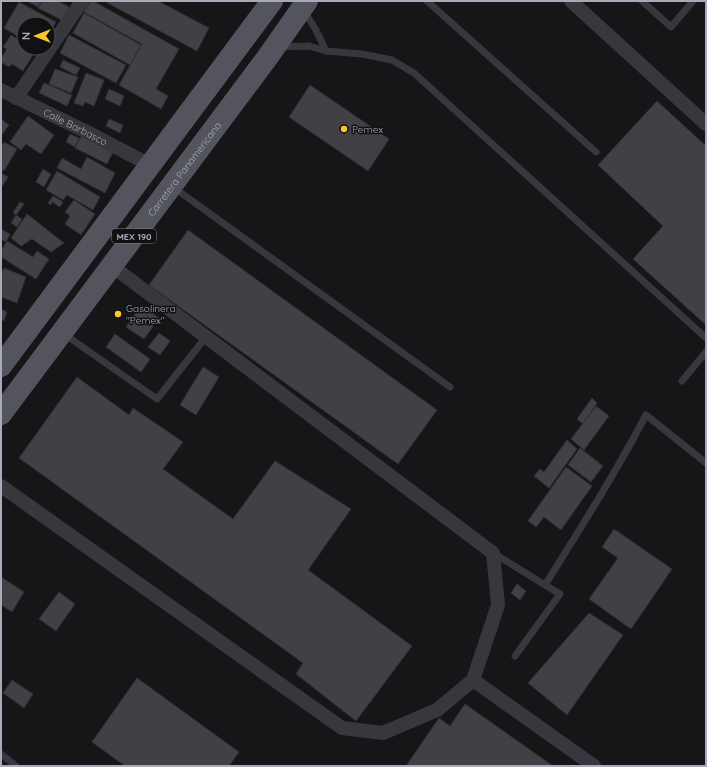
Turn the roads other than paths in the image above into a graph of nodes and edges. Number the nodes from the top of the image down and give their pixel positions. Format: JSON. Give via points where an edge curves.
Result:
{"nodes":[{"id":1,"x":82,"y":1,"type":"edge"},
{"id":2,"x":272,"y":1,"type":"edge"},
{"id":3,"x":427,"y":1,"type":"edge"},
{"id":4,"x":571,"y":1,"type":"edge"},
{"id":5,"x":642,"y":1,"type":"edge"},
{"id":6,"x":693,"y":1,"type":"edge"},
{"id":7,"x":305,"y":4,"type":"edge"},
{"id":8,"x":326,"y":51,"type":"junction"},
{"id":9,"x":271,"y":53,"type":"junction"},
{"id":10,"x":1,"y":90,"type":"edge"},
{"id":11,"x":16,"y":98,"type":"junction"},
{"id":12,"x":706,"y":124,"type":"edge"},
{"id":13,"x":596,"y":152,"type":"dead end"},
{"id":14,"x":150,"y":165,"type":"junction"},
{"id":15,"x":171,"y":186,"type":"junction"},
{"id":16,"x":112,"y":266,"type":"junction"},
{"id":17,"x":62,"y":332,"type":"junction"},
{"id":18,"x":206,"y":337,"type":"junction"},
{"id":19,"x":706,"y":338,"type":"edge"},
{"id":20,"x":706,"y":352,"type":"edge"},
{"id":21,"x":1,"y":366,"type":"edge"},
{"id":22,"x":682,"y":381,"type":"dead end"},
{"id":23,"x":450,"y":386,"type":"dead end"},
{"id":24,"x":1,"y":414,"type":"edge"},
{"id":25,"x":706,"y":463,"type":"edge"},
{"id":26,"x":1,"y":486,"type":"edge"},
{"id":27,"x":493,"y":553,"type":"junction"},
{"id":28,"x":545,"y":585,"type":"junction"},
{"id":29,"x":515,"y":656,"type":"dead end"},
{"id":30,"x":473,"y":680,"type":"junction"},
{"id":31,"x":1,"y":754,"type":"edge"},
{"id":32,"x":16,"y":766,"type":"edge"},
{"id":33,"x":594,"y":766,"type":"edge"}],
"edges":[{"from":1,"to":11,"type":"street"},
{"from":2,"to":14,"type":"main road","number":"MEX 190"},
{"from":3,"to":13,"type":"lane"},
{"from":4,"to":12,"type":"street"},
{"from":5,"to":6,"type":"lane","via":[[671,27]]},
{"from":7,"to":8,"type":"lane"},
{"from":7,"to":9,"type":"main road","number":"MEX 190"},
{"from":8,"to":9,"type":"lane","via":[[309,46]]},
{"from":8,"to":19,"type":"lane","via":[[392,60],[414,73]]},
{"from":9,"to":15,"type":"main road","name":"Carretera Panamericana","number":"MEX 190"},
{"from":10,"to":11,"type":"street","name":"Calle Barbasco"},
{"from":11,"to":14,"type":"street","name":"Calle Barbasco"},
{"from":14,"to":21,"type":"main road","number":"MEX 190"},
{"from":15,"to":16,"type":"main road","name":"Carretera Panamericana","number":"MEX 190"},
{"from":15,"to":23,"type":"lane"},
{"from":16,"to":17,"type":"main road","name":"Carretera Panamericana","number":"MEX 190"},
{"from":16,"to":18,"type":"street"},
{"from":17,"to":18,"type":"lane","via":[[157,399]]},
{"from":17,"to":24,"type":"main road","name":"Carretera Panamericana","number":"MEX 190"},
{"from":18,"to":27,"type":"street"},
{"from":20,"to":22,"type":"lane"},
{"from":25,"to":28,"type":"lane","via":[[646,415],[603,492]]},
{"from":26,"to":30,"type":"street","via":[[342,728],[383,733],[437,710]]},
{"from":27,"to":28,"type":"lane"},
{"from":27,"to":30,"type":"street","via":[[498,605]]},
{"from":28,"to":29,"type":"lane","via":[[560,594]]},
{"from":30,"to":33,"type":"street"},
{"from":31,"to":32,"type":"lane"}]}
